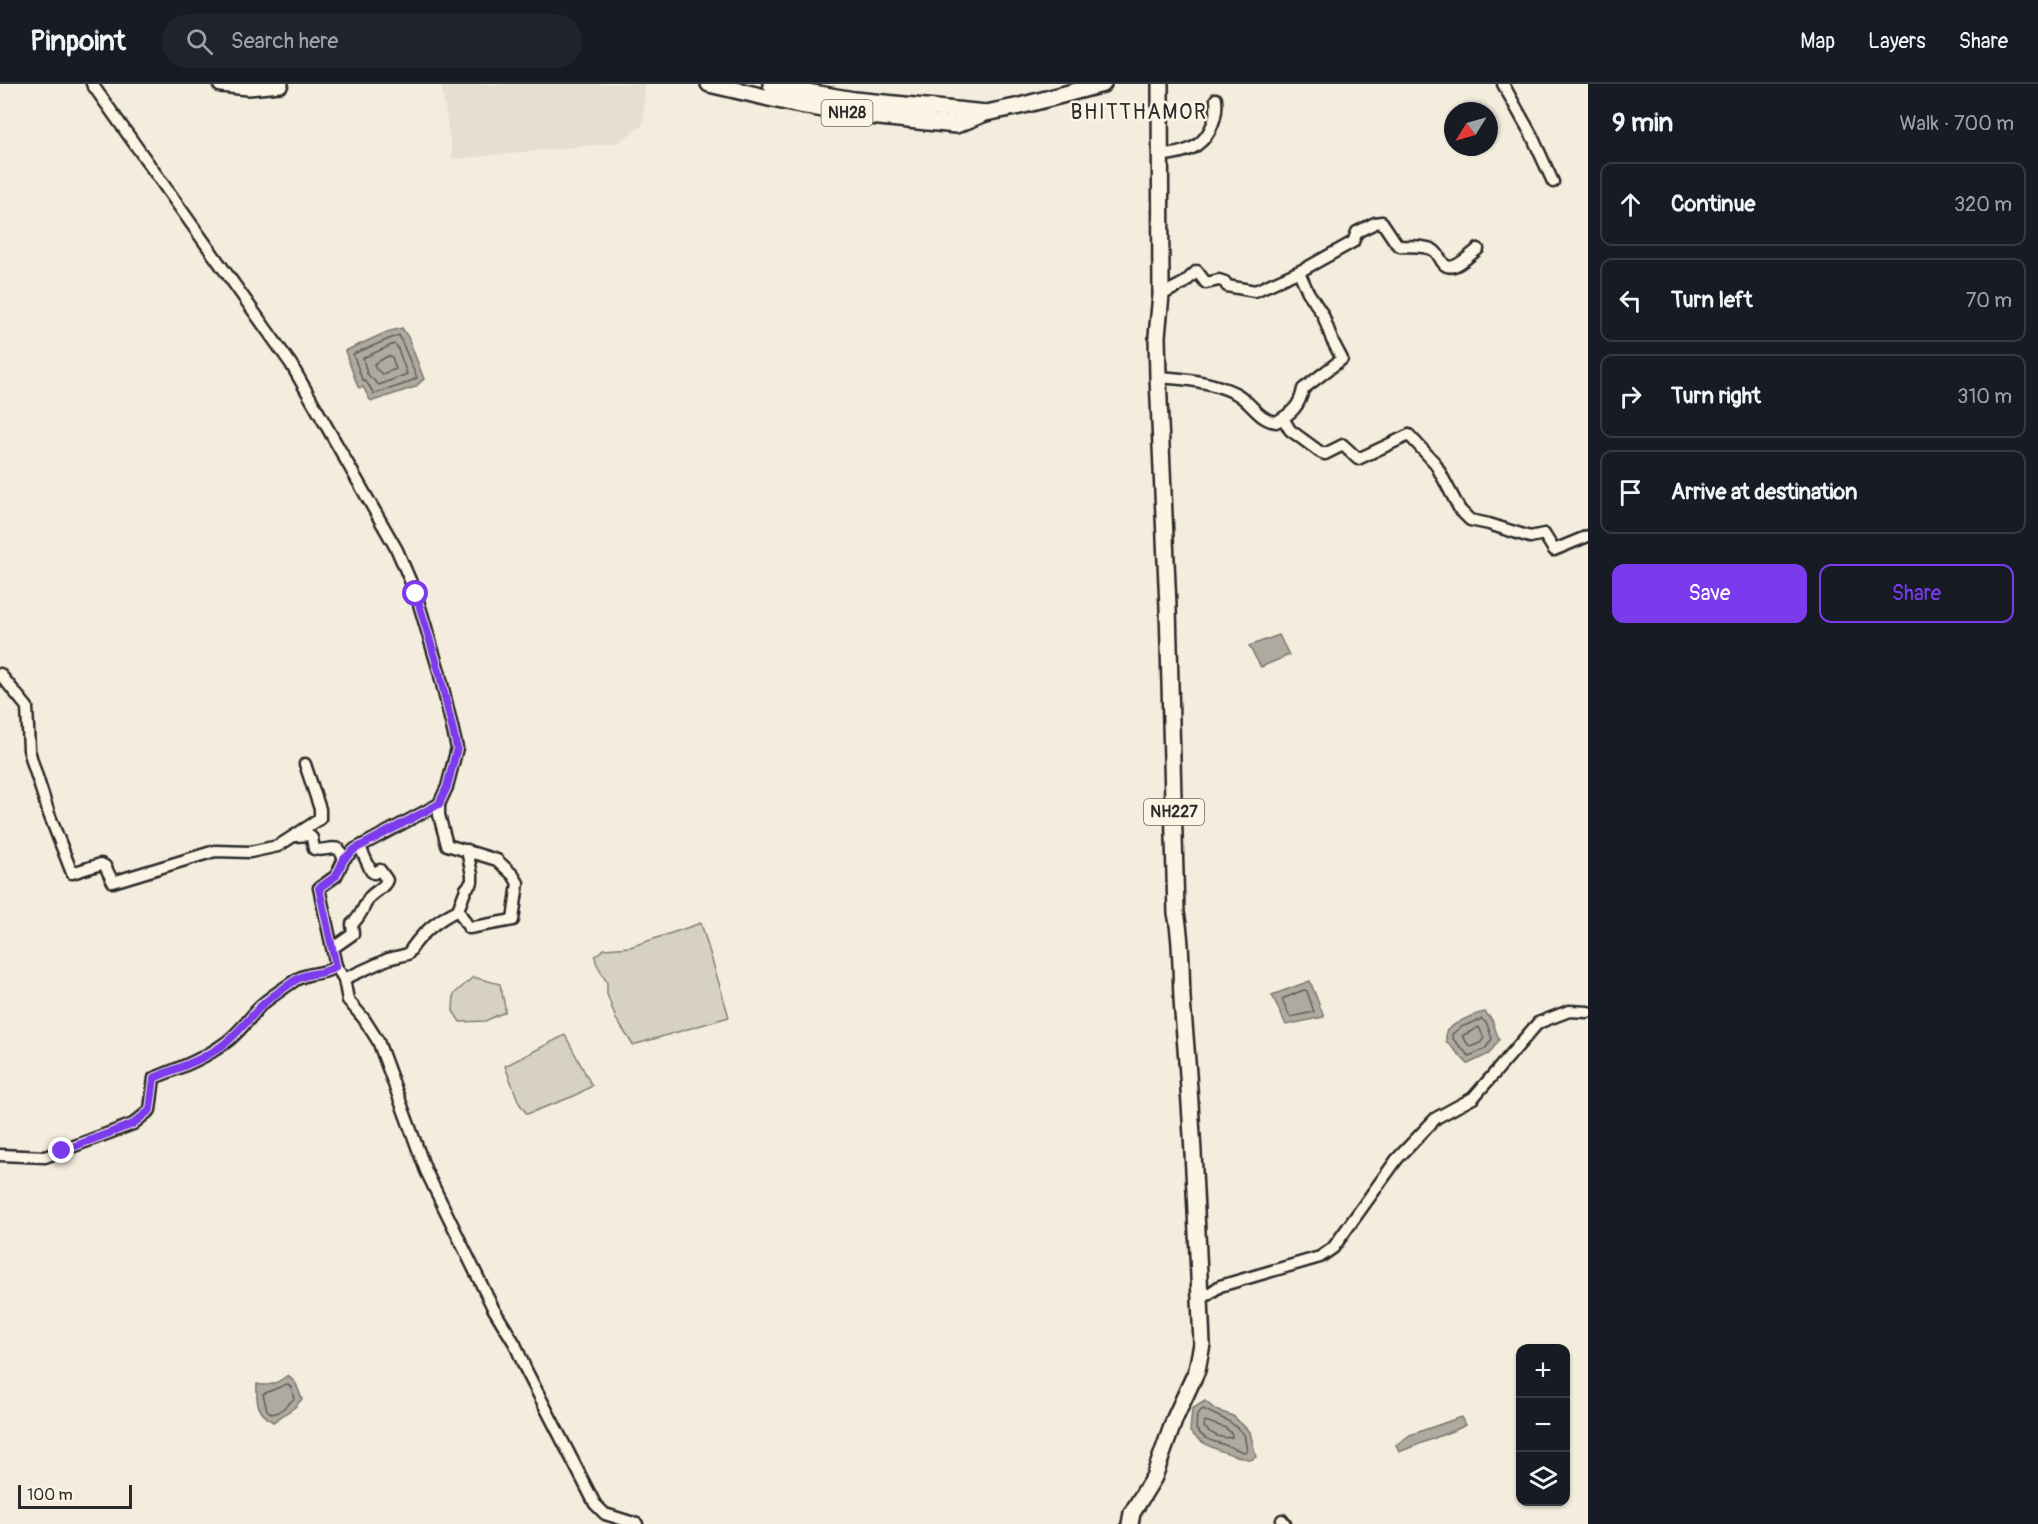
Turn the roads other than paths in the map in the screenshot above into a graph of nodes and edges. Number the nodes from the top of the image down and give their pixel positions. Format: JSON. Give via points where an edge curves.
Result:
{"nodes":[{"id":1,"x":92,"y":84,"type":"edge"},
{"id":2,"x":221,"y":84,"type":"edge"},
{"id":3,"x":280,"y":84,"type":"edge"},
{"id":4,"x":709,"y":84,"type":"edge"},
{"id":5,"x":771,"y":84,"type":"edge"},
{"id":6,"x":1103,"y":84,"type":"edge"},
{"id":7,"x":1160,"y":84,"type":"edge"},
{"id":8,"x":1503,"y":84,"type":"edge"},
{"id":9,"x":1216,"y":99,"type":"dead end"},
{"id":10,"x":852,"y":107,"type":"junction"},
{"id":11,"x":1160,"y":155,"type":"junction"},
{"id":12,"x":1553,"y":182,"type":"dead end"},
{"id":13,"x":1478,"y":249,"type":"dead end"},
{"id":14,"x":1302,"y":270,"type":"junction"},
{"id":15,"x":1161,"y":295,"type":"junction"},
{"id":16,"x":1158,"y":377,"type":"junction"},
{"id":17,"x":1283,"y":418,"type":"junction"},
{"id":18,"x":1588,"y":536,"type":"edge"},
{"id":19,"x":0,"y":674,"type":"edge"},
{"id":20,"x":305,"y":764,"type":"dead end"},
{"id":21,"x":439,"y":804,"type":"junction"},
{"id":22,"x":291,"y":837,"type":"junction"},
{"id":23,"x":360,"y":847,"type":"junction"},
{"id":24,"x":466,"y":850,"type":"junction"},
{"id":25,"x":344,"y":859,"type":"junction"},
{"id":26,"x":458,"y":910,"type":"junction"},
{"id":27,"x":333,"y":948,"type":"junction"},
{"id":28,"x":336,"y":966,"type":"junction"},
{"id":29,"x":344,"y":979,"type":"junction"},
{"id":30,"x":1588,"y":1012,"type":"edge"},
{"id":31,"x":0,"y":1155,"type":"edge"},
{"id":32,"x":1200,"y":1300,"type":"junction"},
{"id":33,"x":637,"y":1524,"type":"edge"},
{"id":34,"x":1130,"y":1524,"type":"edge"}],
"edges":[{"from":1,"to":21,"type":"street","via":[[291,364],[397,550],[416,594],[457,748]]},
{"from":2,"to":3,"type":"highway"},
{"from":4,"to":10,"type":"highway","number":"NH28","via":[[795,104]]},
{"from":5,"to":10,"type":"highway","number":"NH28"},
{"from":6,"to":10,"type":"highway","number":"NH28","via":[[986,113]]},
{"from":7,"to":11,"type":"highway","number":"NH227"},
{"from":8,"to":12,"type":"street"},
{"from":9,"to":11,"type":"street","via":[[1211,129],[1197,146]]},
{"from":11,"to":15,"type":"highway","number":"NH227"},
{"from":13,"to":14,"type":"street","via":[[1461,263],[1449,266],[1431,248],[1400,246],[1382,222],[1358,232],[1353,242]]},
{"from":14,"to":15,"type":"street","via":[[1256,291],[1227,286],[1218,280],[1206,283],[1197,272]]},
{"from":14,"to":17,"type":"street","via":[[1299,272],[1342,359],[1303,389],[1296,408]]},
{"from":15,"to":16,"type":"highway","number":"NH227"},
{"from":16,"to":17,"type":"street","via":[[1191,379],[1234,392],[1267,421]]},
{"from":16,"to":32,"type":"highway","number":"NH227","via":[[1175,902],[1180,933]]},
{"from":17,"to":18,"type":"street","via":[[1290,430],[1320,452],[1325,454],[1343,445],[1358,459],[1409,435],[1435,463],[1460,510],[1470,520],[1530,537],[1544,534],[1554,550]]},
{"from":19,"to":22,"type":"street","via":[[27,707],[29,750],[72,873],[101,864],[113,882],[215,851],[258,852]]},
{"from":20,"to":22,"type":"street","via":[[321,819]]},
{"from":21,"to":23,"type":"street"},
{"from":21,"to":24,"type":"street","via":[[447,845]]},
{"from":22,"to":25,"type":"street","via":[[309,835],[314,849],[339,849]]},
{"from":23,"to":25,"type":"street"},
{"from":23,"to":27,"type":"street","via":[[371,871],[380,870],[386,884],[368,900],[352,924],[353,934]]},
{"from":24,"to":26,"type":"street","via":[[472,882]]},
{"from":24,"to":26,"type":"street","via":[[497,860],[513,875],[518,883],[516,904],[513,920],[469,928]]},
{"from":25,"to":27,"type":"street","via":[[336,876],[319,888]]},
{"from":26,"to":29,"type":"street","via":[[424,932],[408,954]]},
{"from":27,"to":28,"type":"street"},
{"from":28,"to":29,"type":"street"},
{"from":28,"to":31,"type":"street","via":[[297,979],[208,1055],[154,1078],[150,1110],[133,1124],[45,1156]]},
{"from":29,"to":33,"type":"street","via":[[348,1000],[378,1041],[426,1171],[575,1469],[595,1504],[606,1514]]},
{"from":30,"to":32,"type":"street","via":[[1569,1011],[1538,1023],[1473,1098],[1436,1118],[1397,1159],[1333,1248],[1320,1257],[1220,1286]]},
{"from":32,"to":34,"type":"highway","number":"NH227","via":[[1202,1344],[1197,1370],[1154,1477],[1132,1513]]}]}
